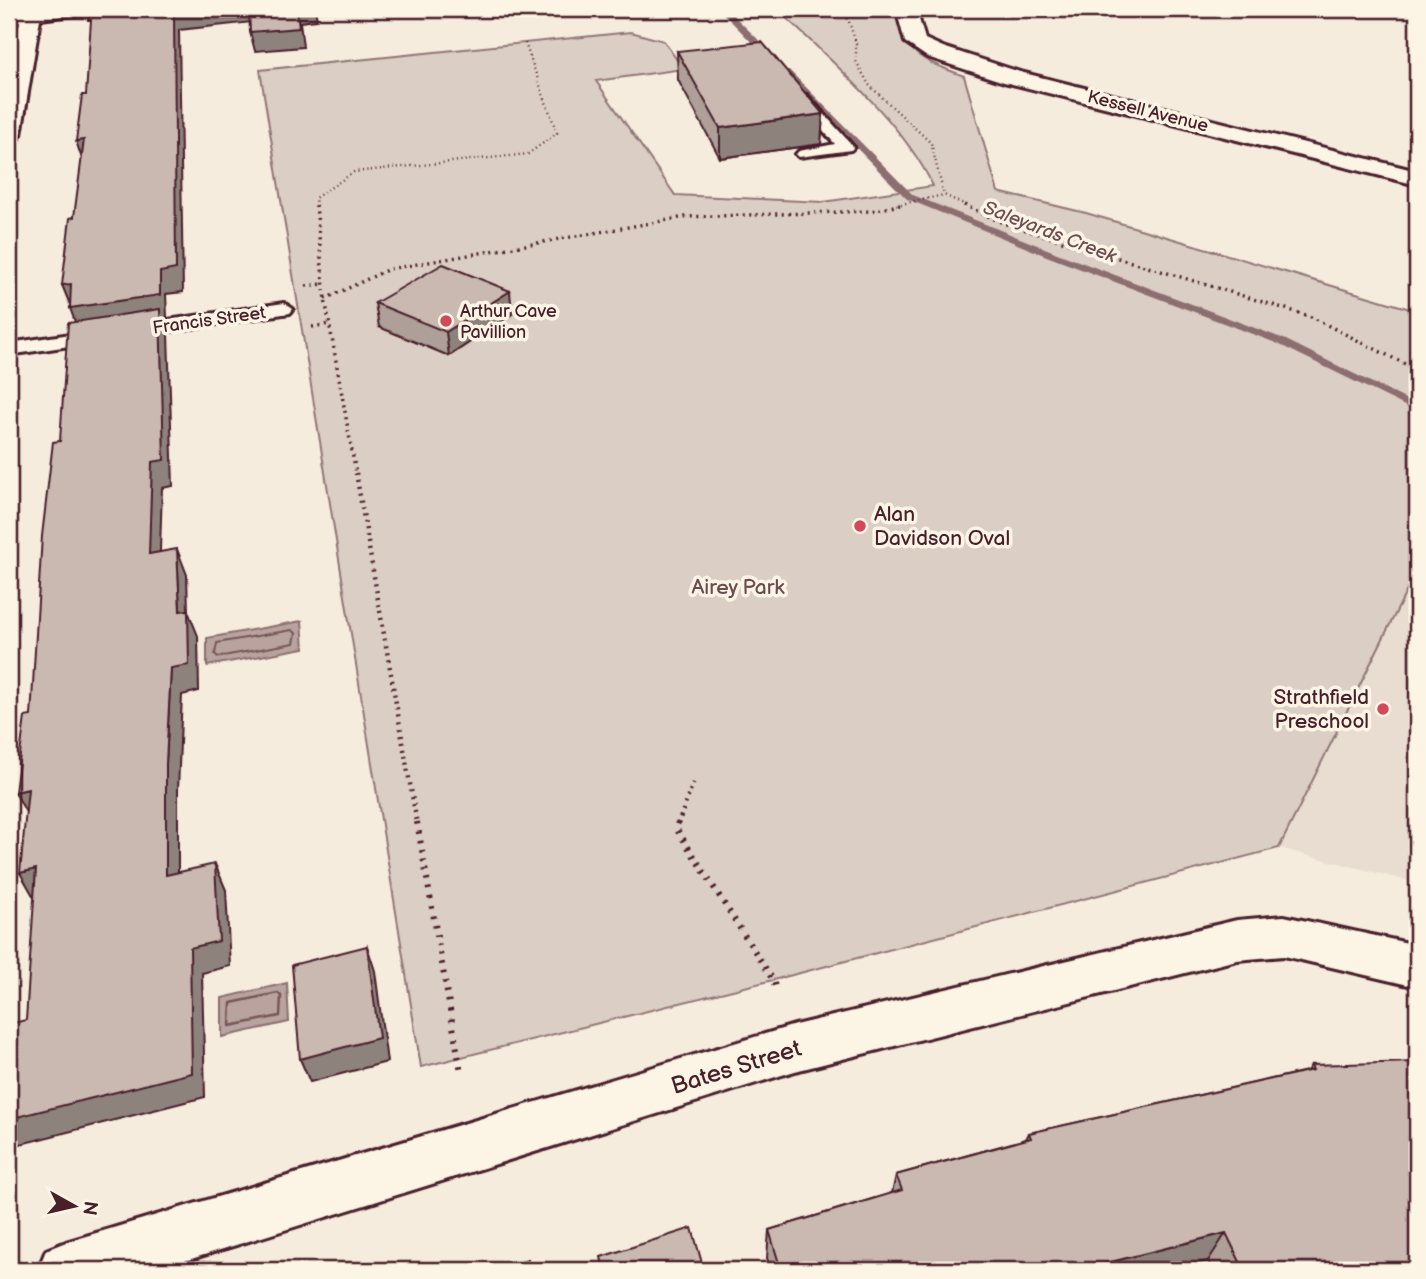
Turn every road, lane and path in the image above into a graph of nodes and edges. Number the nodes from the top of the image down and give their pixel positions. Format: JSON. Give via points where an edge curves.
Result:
{"nodes":[{"id":1,"x":82,"y":9,"type":"edge"},
{"id":2,"x":837,"y":9,"type":"edge"},
{"id":3,"x":905,"y":9,"type":"edge"},
{"id":4,"x":20,"y":15,"type":"edge"},
{"id":5,"x":525,"y":43,"type":"dead end"},
{"id":6,"x":788,"y":81,"type":"edge"},
{"id":7,"x":9,"y":135,"type":"edge"},
{"id":8,"x":804,"y":154,"type":"dead end"},
{"id":9,"x":1417,"y":178,"type":"edge"},
{"id":10,"x":944,"y":195,"type":"junction"},
{"id":11,"x":326,"y":299,"type":"junction"},
{"id":12,"x":284,"y":309,"type":"dead end"},
{"id":13,"x":9,"y":349,"type":"edge"},
{"id":14,"x":1417,"y":370,"type":"edge"},
{"id":15,"x":695,"y":778,"type":"dead end"},
{"id":16,"x":1417,"y":966,"type":"edge"},
{"id":17,"x":776,"y":990,"type":"dead end"},
{"id":18,"x":461,"y":1072,"type":"dead end"},
{"id":19,"x":66,"y":1270,"type":"edge"}],
"edges":[{"from":1,"to":4,"type":"street"},
{"from":2,"to":10,"type":"path","via":[[848,19],[856,61],[869,85],[931,143]]},
{"from":3,"to":9,"type":"street","name":"Kessell Avenue","via":[[916,42],[953,58],[1012,77]]},
{"from":4,"to":7,"type":"street"},
{"from":5,"to":11,"type":"path","via":[[557,133],[528,154],[354,172],[315,198]]},
{"from":6,"to":8,"type":"lane","via":[[846,148]]},
{"from":10,"to":11,"type":"path","via":[[871,211],[685,216],[389,269]]},
{"from":10,"to":14,"type":"path","via":[[1003,223],[1309,316]]},
{"from":11,"to":18,"type":"path"},
{"from":12,"to":13,"type":"lane","name":"Francis Street"},
{"from":15,"to":17,"type":"path","via":[[676,828]]},
{"from":16,"to":19,"type":"street","name":"Bates Street","via":[[1284,936],[1237,940],[795,1048]]}]}
